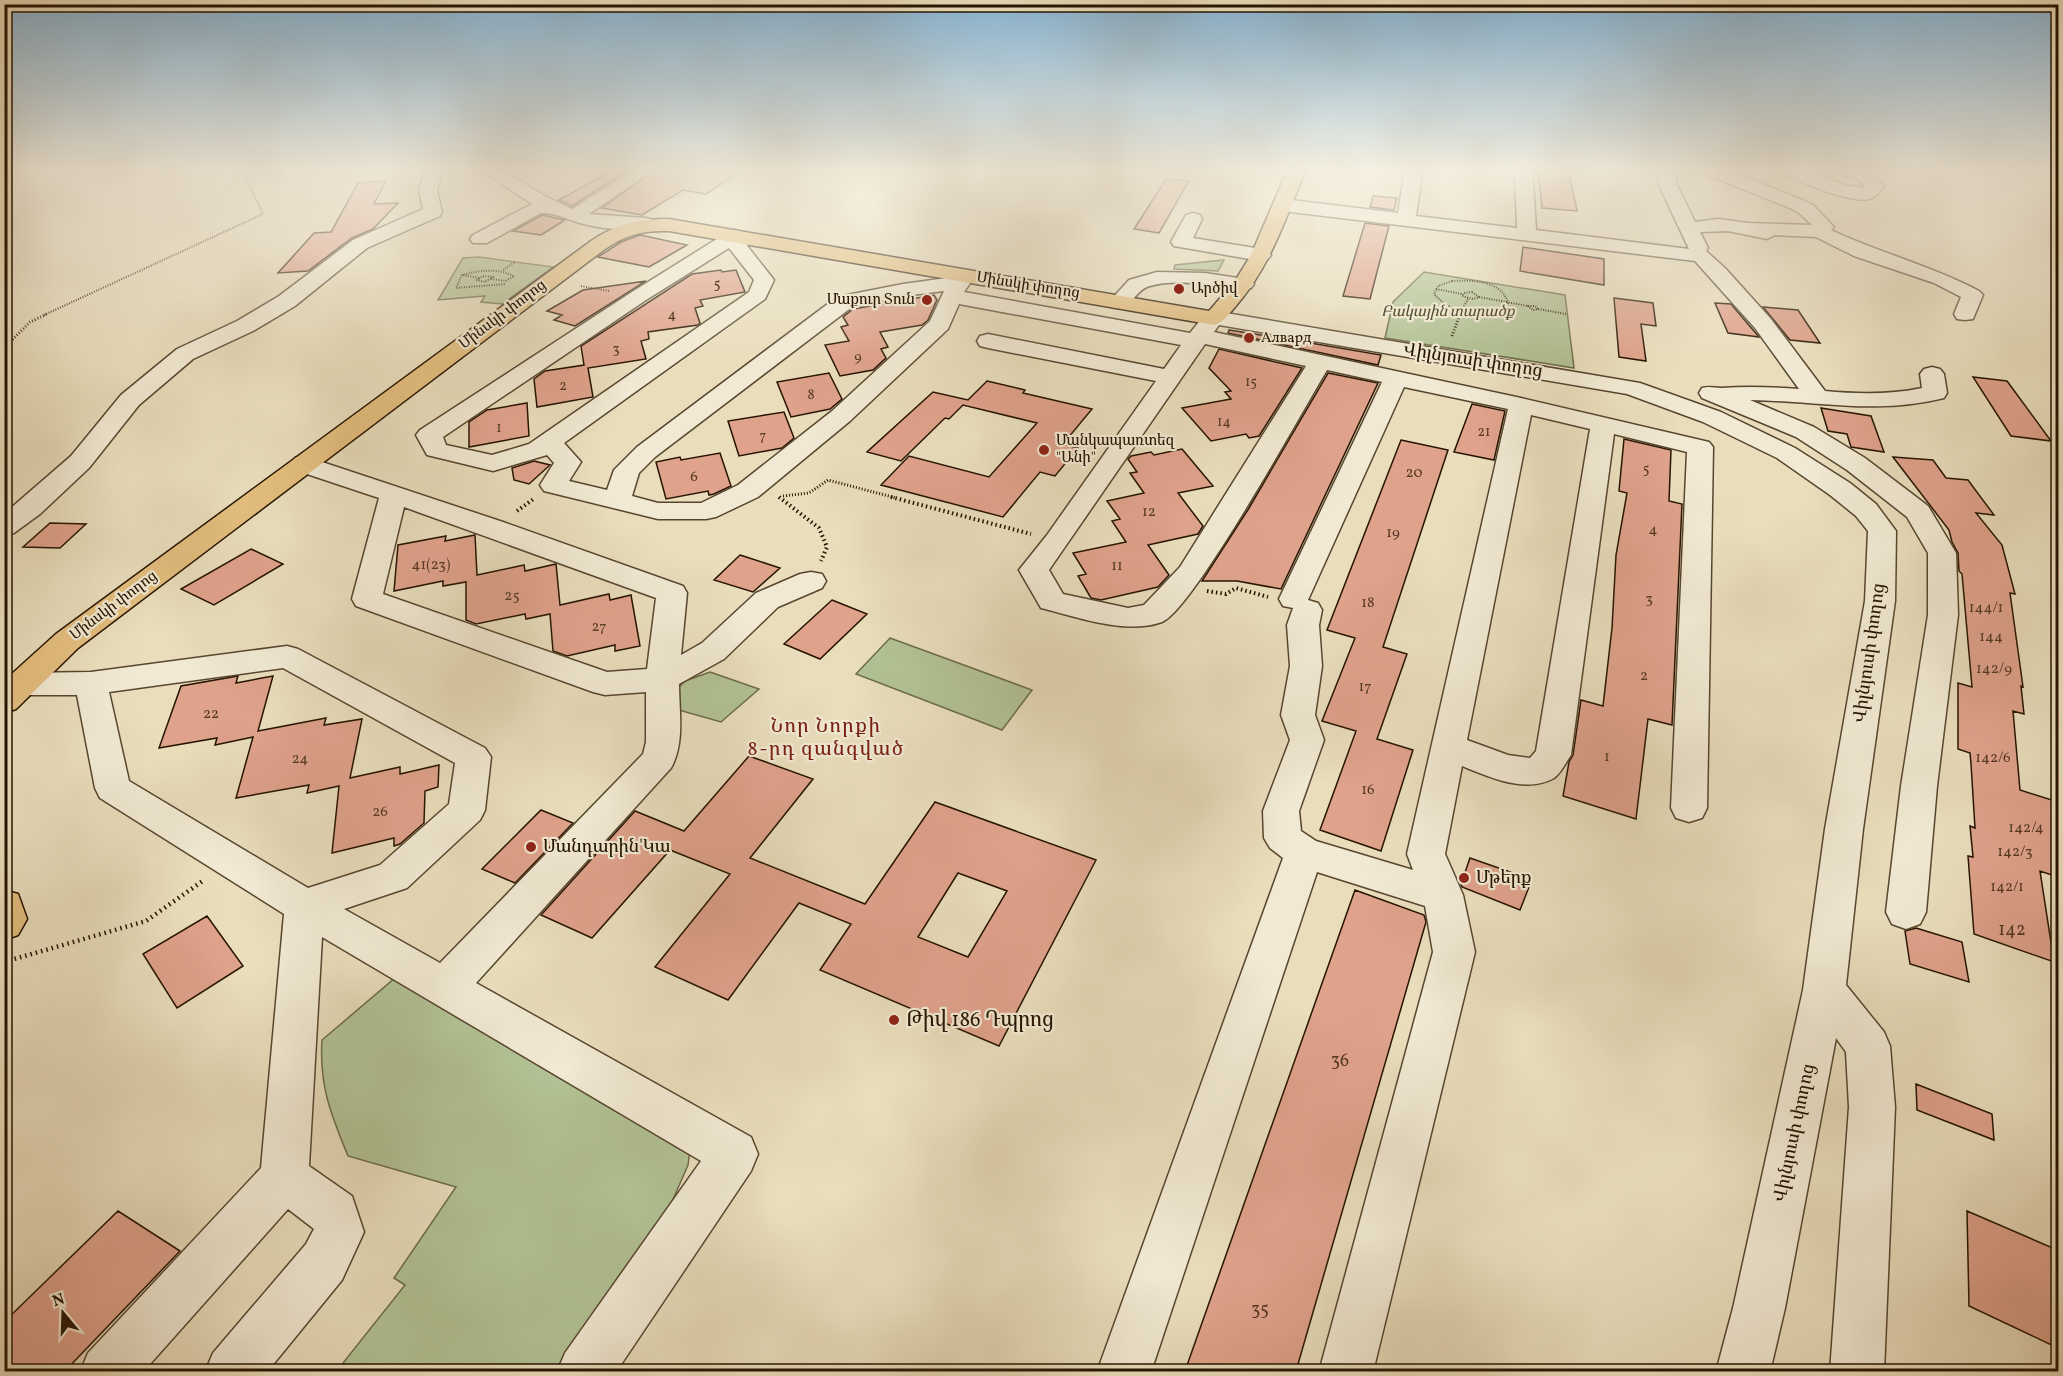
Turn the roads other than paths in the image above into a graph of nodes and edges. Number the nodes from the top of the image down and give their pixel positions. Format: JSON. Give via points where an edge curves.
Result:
{"nodes":[{"id":1,"x":385,"y":233,"type":"edge"},
{"id":2,"x":491,"y":233,"type":"edge"},
{"id":3,"x":618,"y":233,"type":"edge"},
{"id":4,"x":718,"y":233,"type":"edge"},
{"id":5,"x":1186,"y":233,"type":"edge"},
{"id":6,"x":1271,"y":233,"type":"edge"},
{"id":7,"x":1520,"y":233,"type":"edge"},
{"id":8,"x":1690,"y":233,"type":"edge"},
{"id":9,"x":1763,"y":233,"type":"edge"},
{"id":10,"x":1822,"y":233,"type":"edge"},
{"id":11,"x":1527,"y":234,"type":"joint"},
{"id":12,"x":735,"y":236,"type":"junction"},
{"id":13,"x":480,"y":239,"type":"dead end"},
{"id":14,"x":1261,"y":255,"type":"junction"},
{"id":15,"x":1701,"y":256,"type":"junction"},
{"id":16,"x":1861,"y":272,"type":"dead end"},
{"id":17,"x":1244,"y":284,"type":"junction"},
{"id":18,"x":958,"y":285,"type":"junction"},
{"id":19,"x":1120,"y":302,"type":"junction"},
{"id":20,"x":1965,"y":314,"type":"dead end"},
{"id":21,"x":1202,"y":332,"type":"junction"},
{"id":22,"x":988,"y":341,"type":"dead end"},
{"id":23,"x":1320,"y":362,"type":"junction"},
{"id":24,"x":1932,"y":374,"type":"dead end"},
{"id":25,"x":1170,"y":377,"type":"junction"},
{"id":26,"x":1396,"y":378,"type":"junction"},
{"id":27,"x":1817,"y":398,"type":"junction"},
{"id":28,"x":1697,"y":400,"type":"junction"},
{"id":29,"x":1521,"y":405,"type":"junction"},
{"id":30,"x":1603,"y":425,"type":"junction"},
{"id":31,"x":549,"y":442,"type":"junction"},
{"id":32,"x":303,"y":464,"type":"junction"},
{"id":33,"x":393,"y":495,"type":"junction"},
{"id":34,"x":617,"y":501,"type":"junction"},
{"id":35,"x":4,"y":527,"type":"edge"},
{"id":36,"x":811,"y":581,"type":"dead end"},
{"id":37,"x":662,"y":679,"type":"junction"},
{"id":38,"x":91,"y":683,"type":"junction"},
{"id":39,"x":13,"y":692,"type":"edge"},
{"id":40,"x":1449,"y":746,"type":"junction"},
{"id":41,"x":1689,"y":808,"type":"dead end"},
{"id":42,"x":1304,"y":853,"type":"junction"},
{"id":43,"x":1443,"y":895,"type":"junction"},
{"id":44,"x":4,"y":906,"type":"edge"},
{"id":45,"x":304,"y":906,"type":"junction"},
{"id":46,"x":1906,"y":912,"type":"dead end"},
{"id":47,"x":4,"y":923,"type":"edge"},
{"id":48,"x":445,"y":987,"type":"junction"},
{"id":49,"x":1824,"y":990,"type":"junction"},
{"id":50,"x":284,"y":1178,"type":"junction"},
{"id":51,"x":107,"y":1371,"type":"edge"},
{"id":52,"x":232,"y":1371,"type":"edge"},
{"id":53,"x":584,"y":1371,"type":"edge"},
{"id":54,"x":1124,"y":1371,"type":"edge"},
{"id":55,"x":1346,"y":1371,"type":"edge"},
{"id":56,"x":1743,"y":1371,"type":"edge"},
{"id":57,"x":1857,"y":1371,"type":"edge"}],
"edges":[{"from":1,"to":35,"type":"street","via":[[360,244],[287,301],[245,326],[184,354],[130,400],[80,462]]},
{"from":2,"to":13,"type":"street"},
{"from":3,"to":32,"type":"main road","name":"Մինսկի փողոց"},
{"from":4,"to":12,"type":"main road","name":"Մինսկի փողոց"},
{"from":5,"to":14,"type":"street","via":[[1181,242]]},
{"from":6,"to":14,"type":"main road"},
{"from":7,"to":11,"type":"street"},
{"from":8,"to":15,"type":"street"},
{"from":9,"to":16,"type":"street","via":[[1816,246],[1856,265]]},
{"from":10,"to":20,"type":"street","via":[[1861,252],[1961,288],[1972,295]]},
{"from":11,"to":15,"type":"street"},
{"from":12,"to":18,"type":"main road","name":"Մինսկի փողոց"},
{"from":12,"to":31,"type":"street","via":[[739,248],[764,280],[758,295]]},
{"from":12,"to":31,"type":"street","via":[[429,435],[436,450],[493,463]]},
{"from":14,"to":17,"type":"main road"},
{"from":15,"to":27,"type":"street","via":[[1738,292],[1786,350]]},
{"from":17,"to":19,"type":"street","via":[[1166,278],[1136,283]]},
{"from":17,"to":21,"type":"main road"},
{"from":18,"to":19,"type":"main road","name":"Մինսկի փողոց"},
{"from":18,"to":21,"type":"street"},
{"from":18,"to":34,"type":"street","via":[[903,290],[845,302],[646,452],[627,470]]},
{"from":18,"to":34,"type":"street","via":[[940,324],[918,346],[841,416],[750,490],[706,511],[658,511]]},
{"from":19,"to":21,"type":"main road","name":"Մինսկի փողոց"},
{"from":21,"to":23,"type":"street"},
{"from":21,"to":25,"type":"street"},
{"from":21,"to":28,"type":"street","name":"Վիլնյուսի փողոց","via":[[1444,357]]},
{"from":22,"to":25,"type":"street"},
{"from":23,"to":25,"type":"street","via":[[1191,573],[1154,614],[1128,618],[1052,601],[1034,570]]},
{"from":23,"to":26,"type":"street"},
{"from":24,"to":27,"type":"street","via":[[1935,393],[1912,400]]},
{"from":26,"to":29,"type":"street"},
{"from":26,"to":42,"type":"street","via":[[1301,605],[1306,666],[1298,715],[1307,740],[1281,811],[1283,838]]},
{"from":27,"to":28,"type":"street","via":[[1745,393]]},
{"from":28,"to":46,"type":"street","via":[[1805,432],[1856,464],[1918,512],[1942,553],[1943,615]]},
{"from":28,"to":49,"type":"street","name":"Վիլնյուսի փողոց","via":[[1712,417],[1786,453],[1840,489],[1866,510],[1881,531],[1880,601],[1844,829]]},
{"from":29,"to":30,"type":"street"},
{"from":29,"to":40,"type":"street"},
{"from":30,"to":40,"type":"street","via":[[1553,755],[1540,769],[1524,771]]},
{"from":30,"to":41,"type":"street","via":[[1700,447]]},
{"from":31,"to":34,"type":"street","via":[[568,462],[553,485]]},
{"from":32,"to":33,"type":"street"},
{"from":32,"to":39,"type":"main road","name":"Մինսկի փողոց","via":[[67,641]]},
{"from":33,"to":37,"type":"street","via":[[672,592]]},
{"from":33,"to":37,"type":"street","via":[[367,600],[605,684]]},
{"from":36,"to":37,"type":"street","via":[[767,600],[713,651]]},
{"from":37,"to":48,"type":"street","via":[[663,742],[659,759]]},
{"from":38,"to":39,"type":"street"},
{"from":38,"to":45,"type":"street","via":[[113,788]]},
{"from":38,"to":45,"type":"street","via":[[287,657],[473,757],[467,810],[393,877]]},
{"from":40,"to":43,"type":"street","via":[[1426,854]]},
{"from":42,"to":43,"type":"street"},
{"from":42,"to":54,"type":"street"},
{"from":43,"to":55,"type":"street","via":[[1454,952]]},
{"from":44,"to":47,"type":"main road"},
{"from":45,"to":48,"type":"street"},
{"from":45,"to":50,"type":"street"},
{"from":48,"to":53,"type":"street","via":[[734,1154]]},
{"from":49,"to":56,"type":"street","name":"Վիլնյուսի փողոց"},
{"from":49,"to":57,"type":"street","via":[[1868,1046],[1872,1107]]},
{"from":50,"to":51,"type":"street"},
{"from":50,"to":52,"type":"street","via":[[335,1213],[339,1232],[324,1262]]}]}
